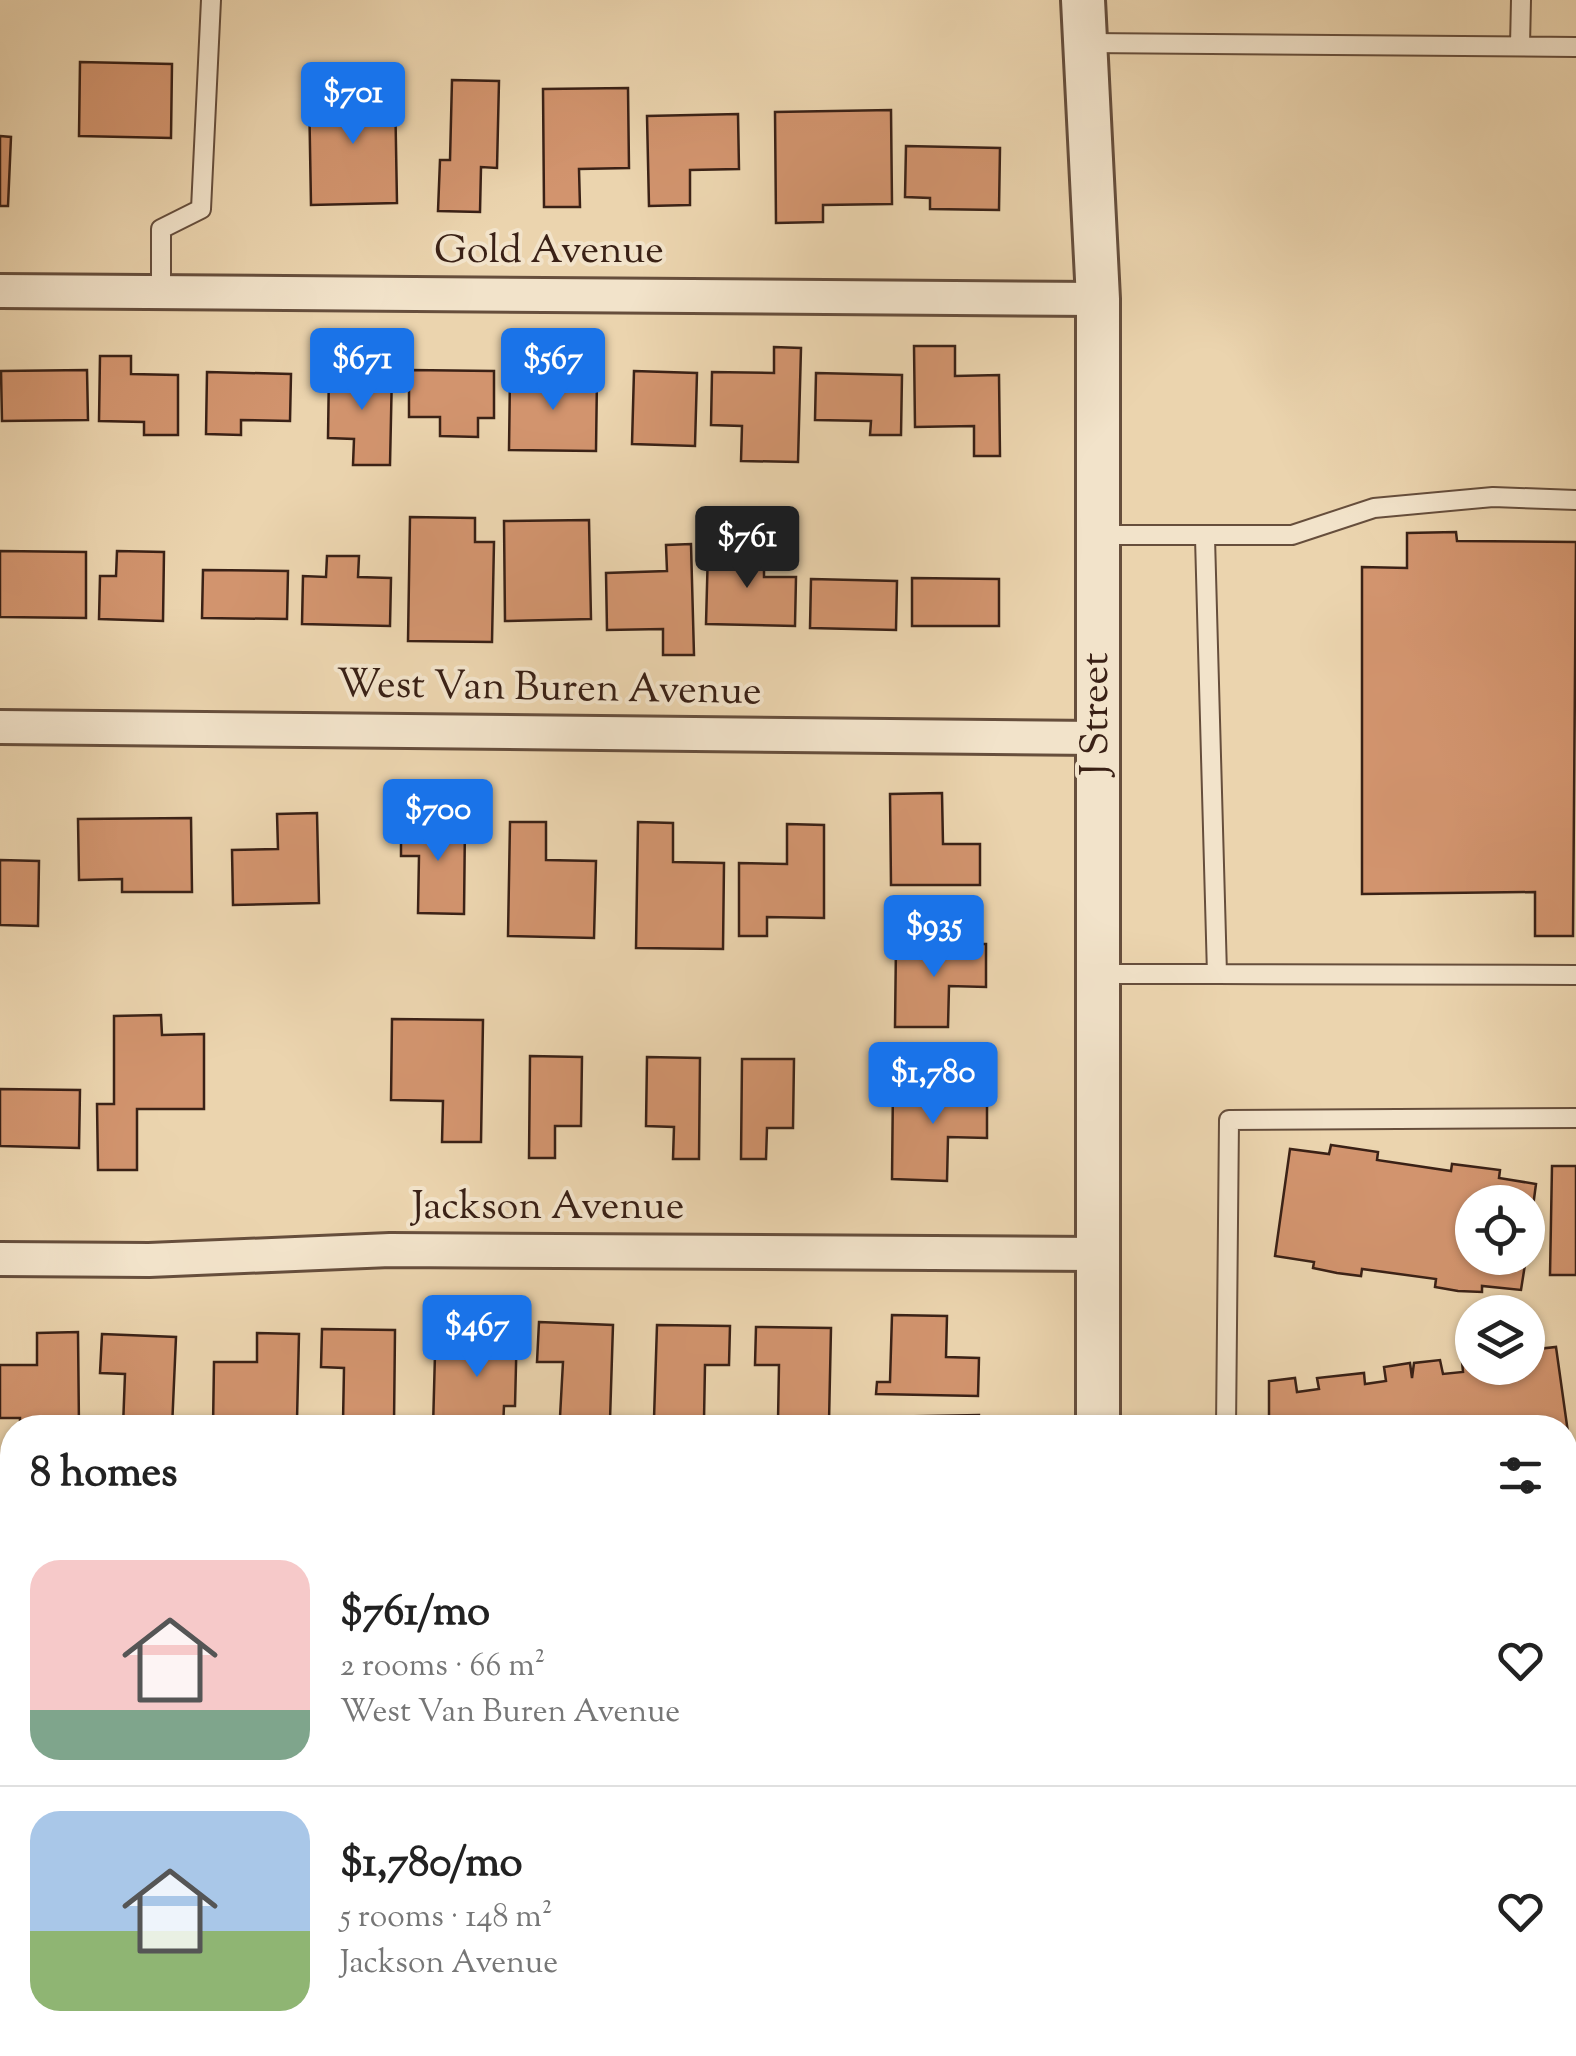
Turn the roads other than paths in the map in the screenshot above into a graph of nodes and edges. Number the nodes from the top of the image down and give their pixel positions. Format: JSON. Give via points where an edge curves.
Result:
{"nodes":[{"id":1,"x":211,"y":0,"type":"edge"},
{"id":2,"x":1083,"y":0,"type":"edge"},
{"id":3,"x":1521,"y":0,"type":"edge"},
{"id":4,"x":1085,"y":43,"type":"junction"},
{"id":5,"x":1520,"y":45,"type":"junction"},
{"id":6,"x":1576,"y":46,"type":"edge"},
{"id":7,"x":0,"y":290,"type":"edge"},
{"id":8,"x":161,"y":291,"type":"junction"},
{"id":9,"x":1098,"y":299,"type":"junction"},
{"id":10,"x":1576,"y":500,"type":"edge"},
{"id":11,"x":1098,"y":536,"type":"junction"},
{"id":12,"x":1205,"y":538,"type":"junction"},
{"id":13,"x":0,"y":727,"type":"edge"},
{"id":14,"x":1097,"y":738,"type":"junction"},
{"id":15,"x":1097,"y":974,"type":"junction"},
{"id":16,"x":1217,"y":974,"type":"junction"},
{"id":17,"x":1576,"y":976,"type":"edge"},
{"id":18,"x":1576,"y":1118,"type":"edge"},
{"id":19,"x":1096,"y":1254,"type":"junction"},
{"id":20,"x":0,"y":1259,"type":"edge"},
{"id":21,"x":1098,"y":1415,"type":"edge"},
{"id":22,"x":1226,"y":1415,"type":"edge"}],
"edges":[{"from":1,"to":8,"type":"lane","via":[[201,210],[161,229]]},
{"from":2,"to":4,"type":"street","name":"J Street"},
{"from":3,"to":5,"type":"lane"},
{"from":4,"to":5,"type":"lane"},
{"from":4,"to":9,"type":"street","name":"J Street"},
{"from":5,"to":6,"type":"lane"},
{"from":7,"to":8,"type":"street","name":"Gold Avenue"},
{"from":8,"to":9,"type":"street","name":"Gold Avenue"},
{"from":9,"to":11,"type":"street","name":"J Street"},
{"from":10,"to":12,"type":"lane","via":[[1494,497],[1374,508],[1292,535]]},
{"from":11,"to":12,"type":"lane"},
{"from":11,"to":14,"type":"street","name":"J Street"},
{"from":12,"to":16,"type":"lane"},
{"from":13,"to":14,"type":"street","name":"West Van Buren Avenue"},
{"from":14,"to":15,"type":"street","name":"J Street"},
{"from":15,"to":16,"type":"lane"},
{"from":15,"to":19,"type":"street","name":"J Street"},
{"from":16,"to":17,"type":"lane"},
{"from":18,"to":22,"type":"lane","via":[[1229,1120]]},
{"from":19,"to":20,"type":"street","name":"Jackson Avenue","via":[[390,1250]]},
{"from":19,"to":21,"type":"street","name":"J Street"}]}
